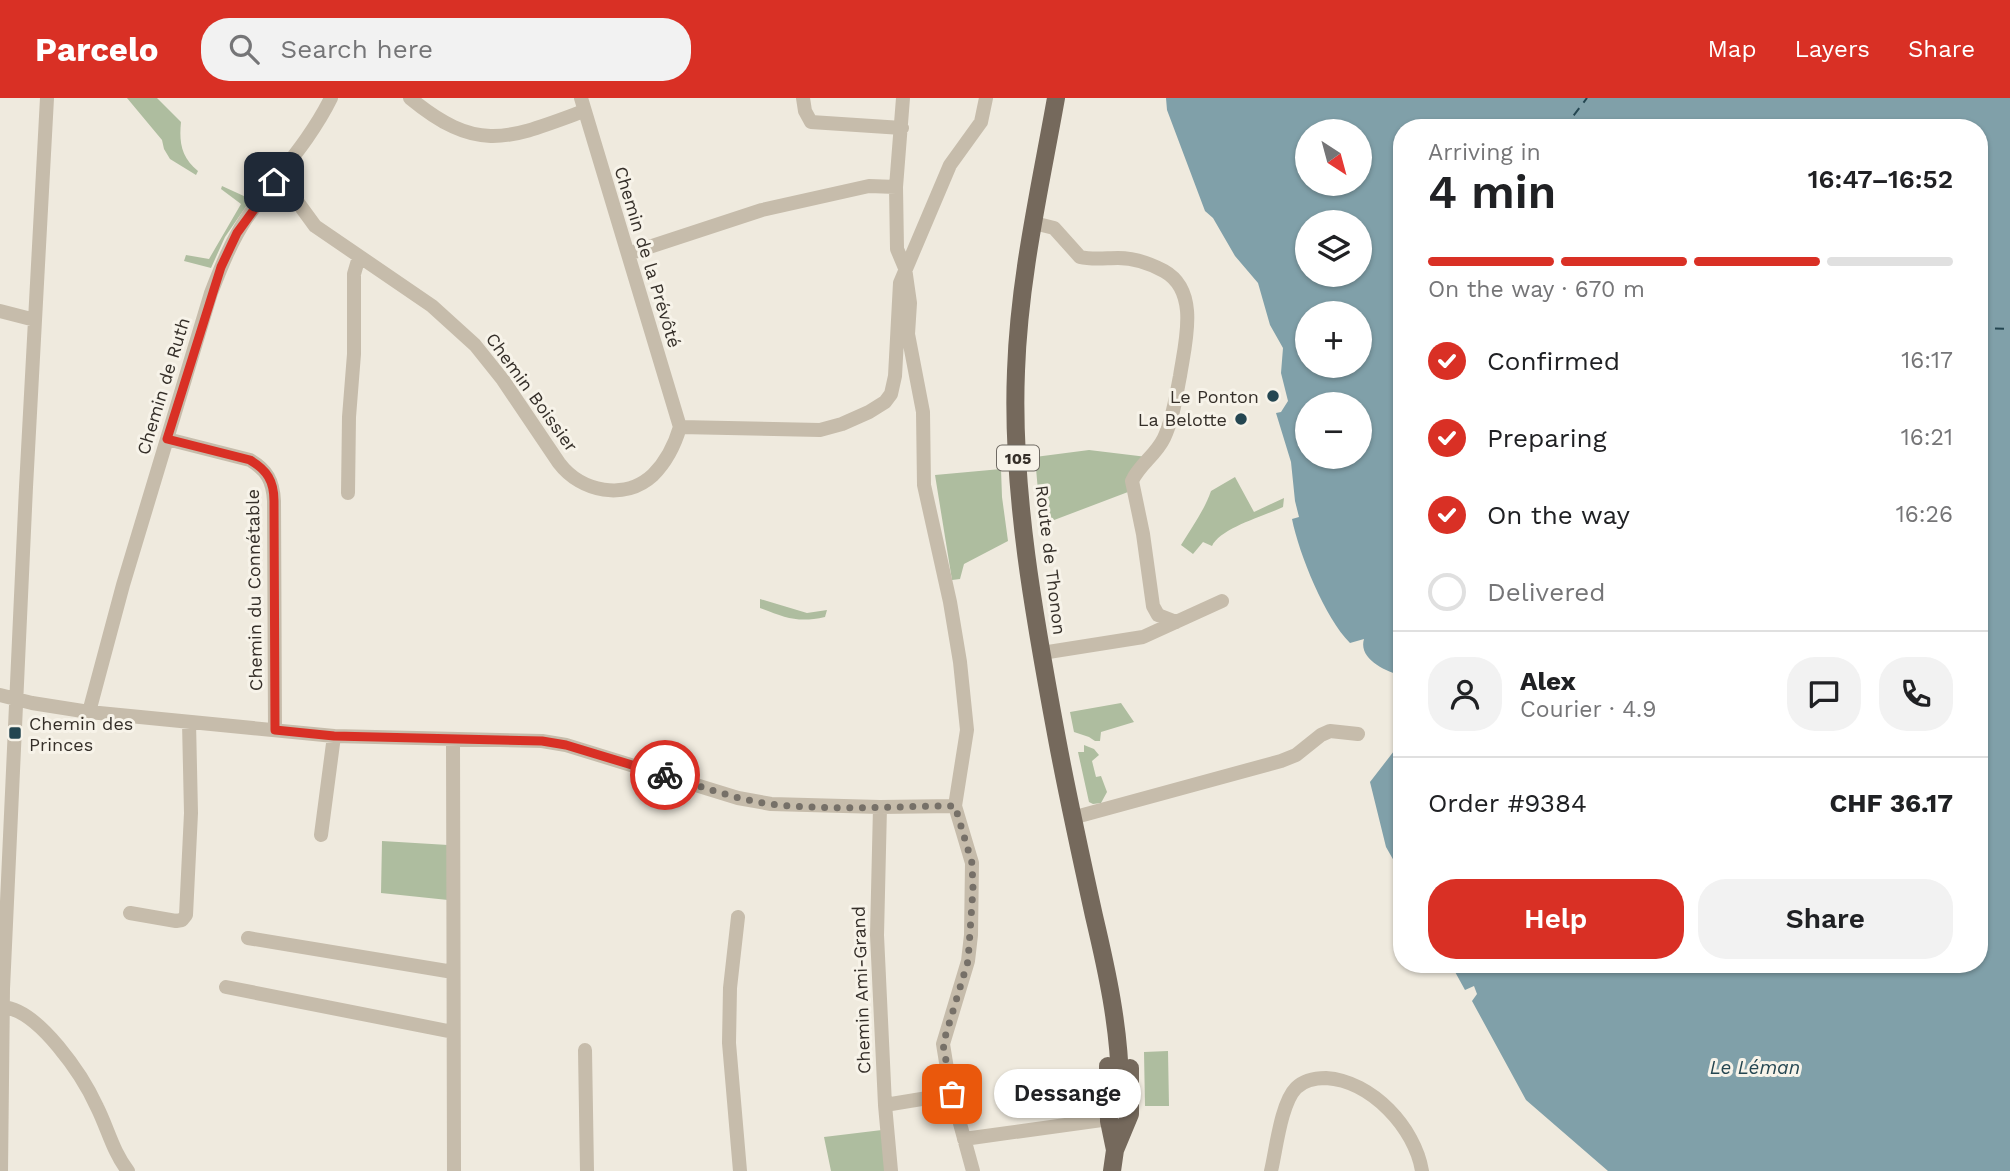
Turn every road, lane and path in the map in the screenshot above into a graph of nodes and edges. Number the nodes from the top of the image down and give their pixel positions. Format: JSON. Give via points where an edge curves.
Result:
{"nodes":[{"id":1,"x":47,"y":98,"type":"edge"},
{"id":2,"x":331,"y":98,"type":"edge"},
{"id":3,"x":410,"y":98,"type":"edge"},
{"id":4,"x":803,"y":98,"type":"edge"},
{"id":5,"x":903,"y":98,"type":"edge"},
{"id":6,"x":986,"y":98,"type":"edge"},
{"id":7,"x":1056,"y":98,"type":"edge"},
{"id":8,"x":582,"y":104,"type":"edge"},
{"id":9,"x":902,"y":128,"type":"junction"},
{"id":10,"x":284,"y":170,"type":"junction"},
{"id":11,"x":896,"y":187,"type":"junction"},
{"id":12,"x":1034,"y":223,"type":"junction"},
{"id":13,"x":628,"y":254,"type":"junction"},
{"id":14,"x":359,"y":257,"type":"junction"},
{"id":15,"x":905,"y":268,"type":"junction"},
{"id":16,"x":0,"y":310,"type":"edge"},
{"id":17,"x":35,"y":320,"type":"junction"},
{"id":18,"x":680,"y":427,"type":"junction"},
{"id":19,"x":167,"y":439,"type":"junction"},
{"id":20,"x":348,"y":494,"type":"dead end"},
{"id":21,"x":1222,"y":601,"type":"dead end"},
{"id":22,"x":1176,"y":622,"type":"junction"},
{"id":23,"x":1042,"y":653,"type":"junction"},
{"id":24,"x":0,"y":695,"type":"edge"},
{"id":25,"x":16,"y":699,"type":"junction"},
{"id":26,"x":89,"y":712,"type":"junction"},
{"id":27,"x":189,"y":722,"type":"junction"},
{"id":28,"x":275,"y":730,"type":"junction"},
{"id":29,"x":1358,"y":734,"type":"dead end"},
{"id":30,"x":334,"y":736,"type":"junction"},
{"id":31,"x":453,"y":740,"type":"junction"},
{"id":32,"x":955,"y":806,"type":"junction"},
{"id":33,"x":880,"y":807,"type":"junction"},
{"id":34,"x":1072,"y":818,"type":"junction"},
{"id":35,"x":321,"y":835,"type":"dead end"},
{"id":36,"x":1091,"y":900,"type":"junction"},
{"id":37,"x":130,"y":913,"type":"dead end"},
{"id":38,"x":738,"y":917,"type":"dead end"},
{"id":39,"x":248,"y":937,"type":"dead end"},
{"id":40,"x":453,"y":972,"type":"junction"},
{"id":41,"x":226,"y":987,"type":"dead end"},
{"id":42,"x":1,"y":988,"type":"edge"},
{"id":43,"x":3,"y":1007,"type":"junction"},
{"id":44,"x":453,"y":1032,"type":"junction"},
{"id":45,"x":585,"y":1049,"type":"dead end"},
{"id":46,"x":1120,"y":1083,"type":"tunnel mouth"},
{"id":47,"x":952,"y":1094,"type":"junction"},
{"id":48,"x":886,"y":1105,"type":"junction"},
{"id":49,"x":1129,"y":1118,"type":"junction"},
{"id":50,"x":1109,"y":1119,"type":"junction"},
{"id":51,"x":964,"y":1139,"type":"junction"},
{"id":52,"x":1115,"y":1150,"type":"junction"},
{"id":53,"x":1,"y":1171,"type":"edge"},
{"id":54,"x":128,"y":1171,"type":"edge"},
{"id":55,"x":454,"y":1171,"type":"edge"},
{"id":56,"x":587,"y":1171,"type":"edge"},
{"id":57,"x":740,"y":1171,"type":"edge"},
{"id":58,"x":891,"y":1171,"type":"edge"},
{"id":59,"x":973,"y":1171,"type":"edge"},
{"id":60,"x":1112,"y":1171,"type":"edge"},
{"id":61,"x":1271,"y":1171,"type":"edge"},
{"id":62,"x":1422,"y":1171,"type":"edge"}],
"edges":[{"from":1,"to":17,"type":"street"},
{"from":2,"to":10,"type":"street","name":"Chemin de Ruth"},
{"from":3,"to":8,"type":"street","via":[[449,127],[490,136],[526,132]]},
{"from":4,"to":9,"type":"street","via":[[811,122]]},
{"from":5,"to":9,"type":"street"},
{"from":6,"to":15,"type":"street","via":[[981,122],[950,165]]},
{"from":7,"to":12,"type":"main road","name":"Route de Thonon","number":"105"},
{"from":8,"to":13,"type":"street","name":"Chemin de la Prévôté"},
{"from":9,"to":11,"type":"street"},
{"from":10,"to":14,"type":"street","name":"Chemin Boissier","via":[[308,218]]},
{"from":10,"to":19,"type":"street","name":"Chemin de Ruth","via":[[229,248]]},
{"from":11,"to":13,"type":"street","via":[[869,186],[762,210]]},
{"from":11,"to":15,"type":"street","via":[[897,249]]},
{"from":12,"to":22,"type":"street","via":[[1054,228],[1080,257],[1142,262],[1167,273],[1182,291],[1186,343],[1170,421],[1159,447],[1132,481],[1153,606],[1157,615]]},
{"from":12,"to":23,"type":"main road","name":"Route de Thonon","number":"105","via":[[1018,332],[1016,408],[1023,516]]},
{"from":13,"to":18,"type":"street","name":"Chemin de la Prévôté"},
{"from":14,"to":18,"type":"street","name":"Chemin Boissier","via":[[457,327],[494,368],[564,470],[584,484],[612,491],[643,482],[662,464]]},
{"from":14,"to":20,"type":"street","via":[[354,274]]},
{"from":15,"to":18,"type":"street","via":[[897,300],[895,376],[891,394],[881,405],[820,430]]},
{"from":15,"to":32,"type":"street","via":[[911,303],[908,334],[923,412],[924,485],[950,602],[965,701],[967,730]]},
{"from":16,"to":17,"type":"street"},
{"from":17,"to":25,"type":"street"},
{"from":19,"to":26,"type":"street","name":"Chemin de Ruth"},
{"from":19,"to":28,"type":"street","name":"Chemin du Connétable","via":[[250,460],[272,482]]},
{"from":21,"to":22,"type":"street"},
{"from":22,"to":23,"type":"street","via":[[1143,637]]},
{"from":23,"to":34,"type":"main road","name":"Route de Thonon","number":"105"},
{"from":24,"to":25,"type":"street"},
{"from":25,"to":26,"type":"street"},
{"from":25,"to":42,"type":"street"},
{"from":26,"to":27,"type":"street"},
{"from":27,"to":28,"type":"street"},
{"from":27,"to":37,"type":"street","via":[[186,915],[180,921]]},
{"from":28,"to":30,"type":"street"},
{"from":29,"to":34,"type":"street","via":[[1330,731],[1281,761]]},
{"from":30,"to":31,"type":"street"},
{"from":30,"to":35,"type":"street"},
{"from":31,"to":33,"type":"street","via":[[517,739],[566,745],[771,804]]},
{"from":31,"to":40,"type":"street"},
{"from":32,"to":33,"type":"street"},
{"from":32,"to":47,"type":"street","via":[[972,863],[973,889],[968,961],[943,1044]]},
{"from":33,"to":48,"type":"street","name":"Chemin Ami-Grand","via":[[877,935]]},
{"from":34,"to":36,"type":"main road","name":"Route de Thonon","number":"105"},
{"from":36,"to":46,"type":"main road","number":"105","via":[[1114,1009]]},
{"from":36,"to":49,"type":"main road","name":"Route de Thonon","number":"105","via":[[1107,927],[1122,996],[1129,1055]]},
{"from":36,"to":50,"type":"main road","name":"Route de Thonon","number":"105","via":[[1086,924],[1106,1033]]},
{"from":38,"to":57,"type":"street","via":[[729,1043]]},
{"from":39,"to":40,"type":"street"},
{"from":40,"to":44,"type":"street"},
{"from":41,"to":44,"type":"street"},
{"from":42,"to":43,"type":"street"},
{"from":43,"to":53,"type":"street"},
{"from":43,"to":54,"type":"street","via":[[20,1011],[57,1047],[96,1104]]},
{"from":44,"to":55,"type":"street"},
{"from":45,"to":56,"type":"street"},
{"from":47,"to":48,"type":"street"},
{"from":47,"to":51,"type":"street"},
{"from":48,"to":58,"type":"street","name":"Chemin Ami-Grand"},
{"from":49,"to":50,"type":"main road"},
{"from":49,"to":52,"type":"main road","name":"Route de Thonon","number":"105"},
{"from":50,"to":51,"type":"street"},
{"from":50,"to":52,"type":"main road","name":"Route de Thonon","number":"105"},
{"from":51,"to":59,"type":"street"},
{"from":52,"to":60,"type":"main road","name":"Route de Thonon","number":"105"},
{"from":61,"to":62,"type":"street","via":[[1291,1095],[1304,1082],[1322,1078],[1345,1082],[1387,1108],[1411,1139]]}]}
